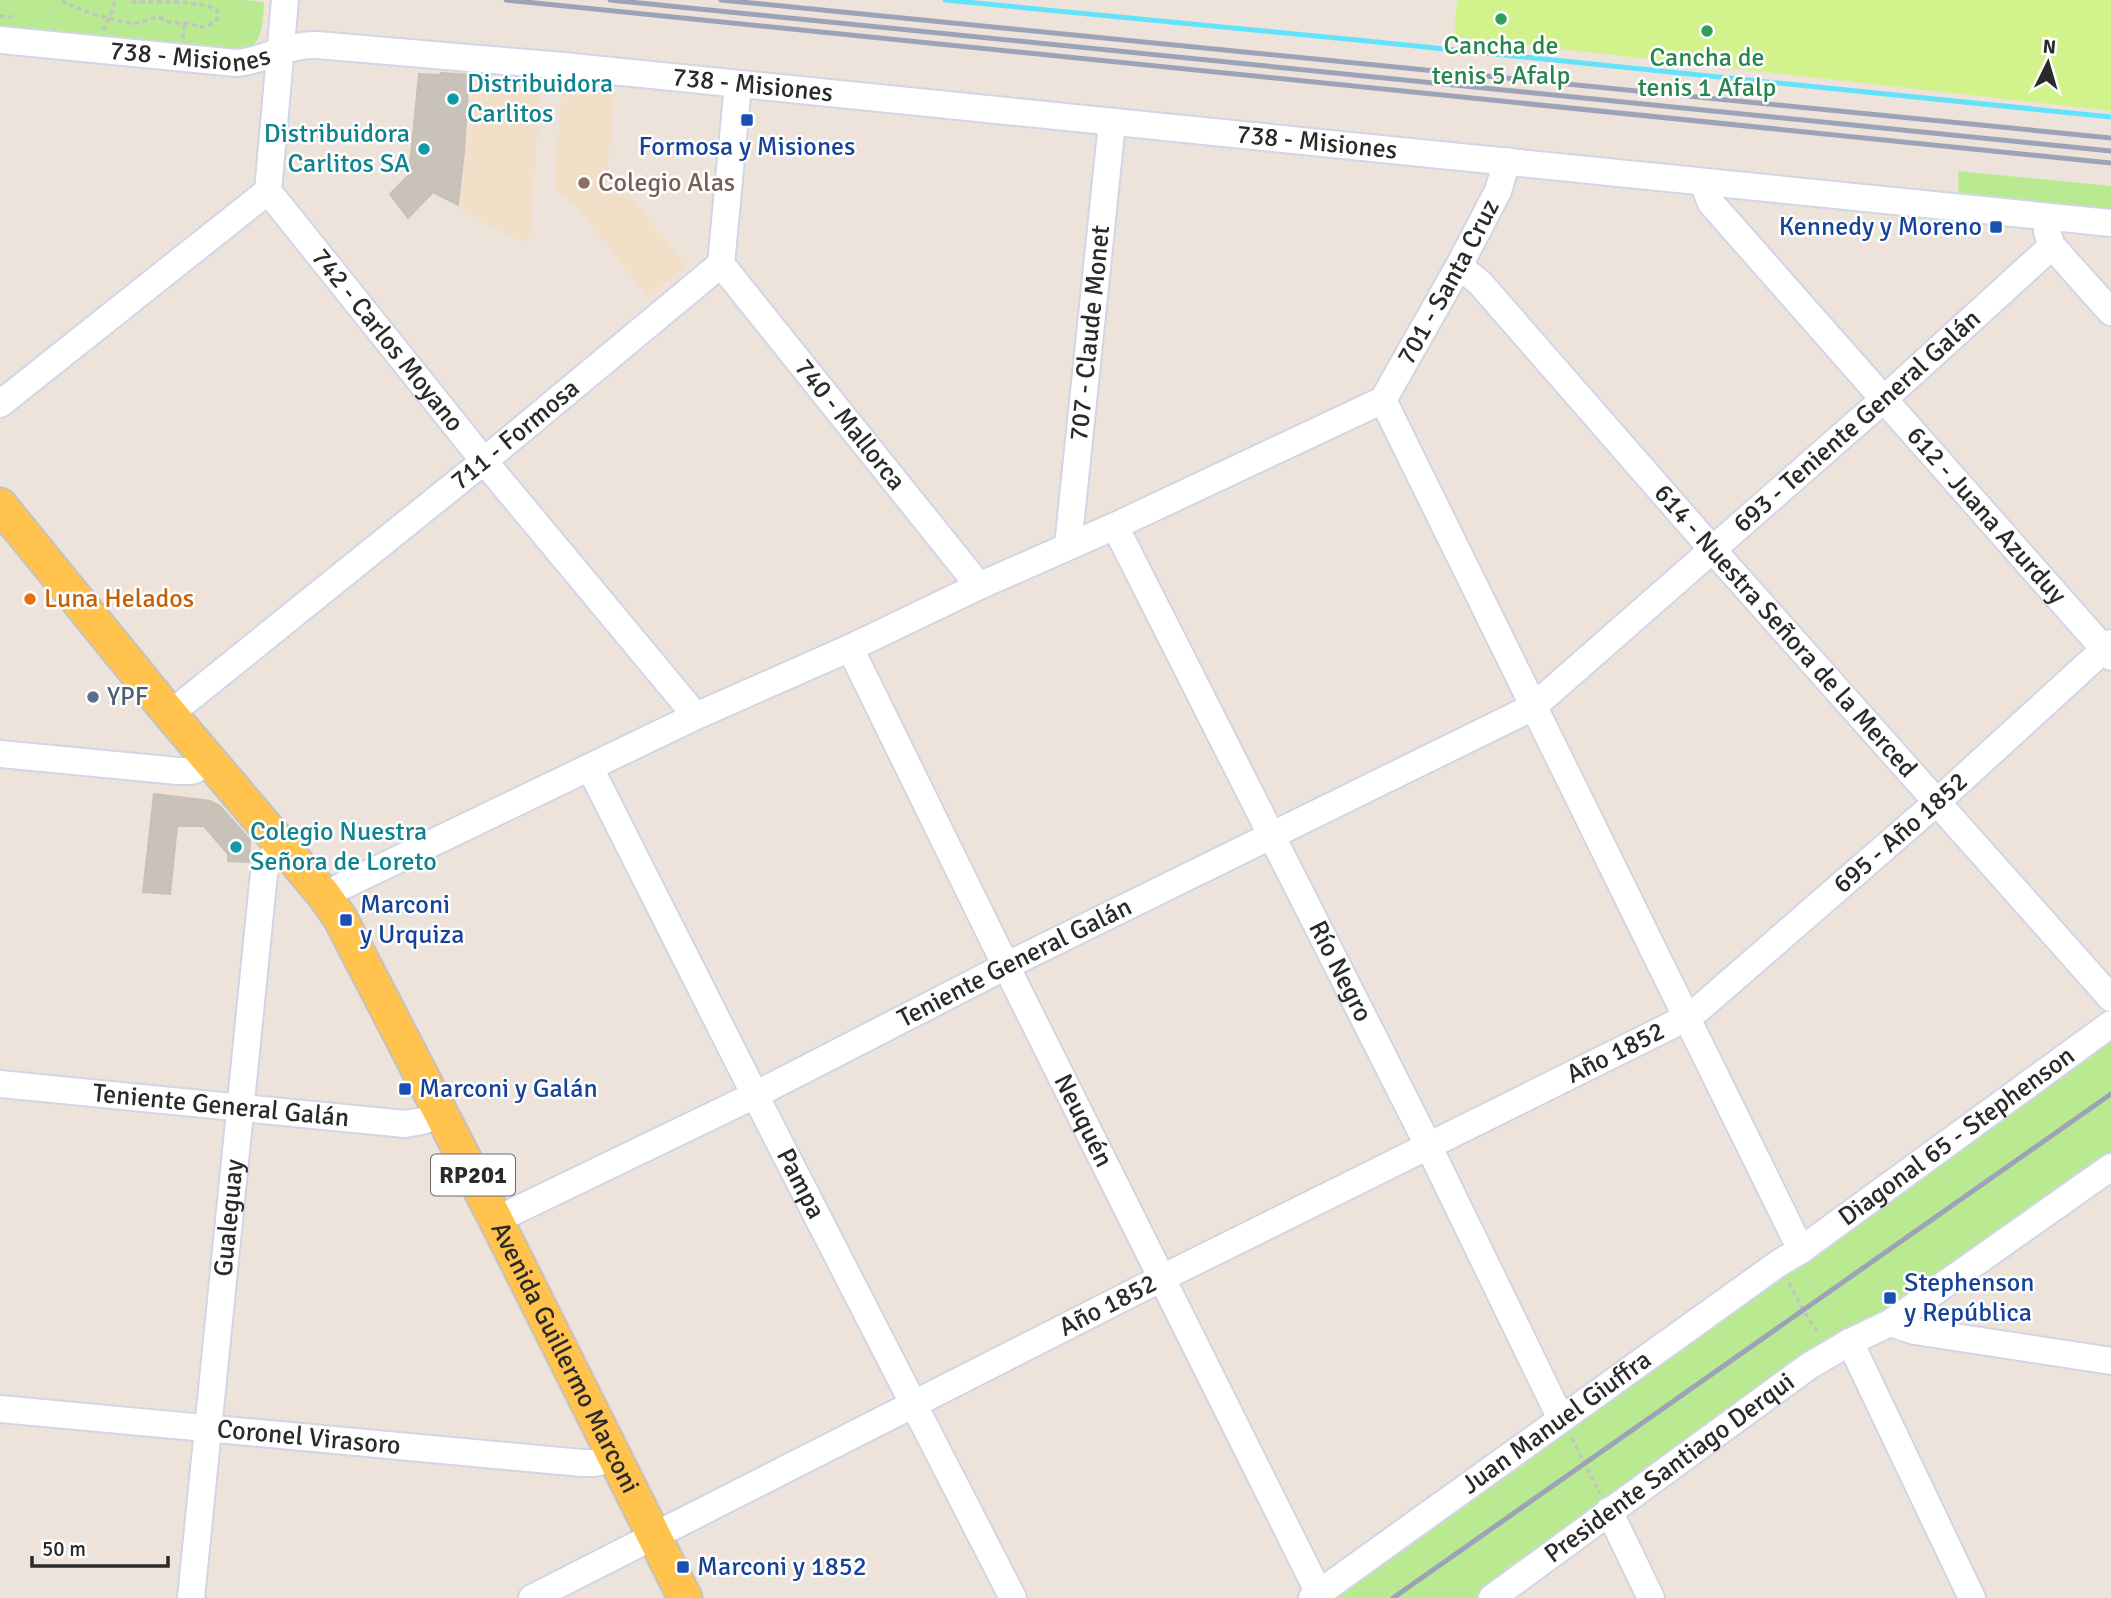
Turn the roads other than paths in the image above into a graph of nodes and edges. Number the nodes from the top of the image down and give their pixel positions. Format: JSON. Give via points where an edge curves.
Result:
{"nodes":[{"id":1,"x":285,"y":0,"type":"edge"},
{"id":2,"x":0,"y":40,"type":"edge"},
{"id":3,"x":279,"y":50,"type":"junction"},
{"id":4,"x":738,"y":85,"type":"junction"},
{"id":5,"x":1112,"y":123,"type":"junction"},
{"id":6,"x":1507,"y":162,"type":"junction"},
{"id":7,"x":1703,"y":182,"type":"junction"},
{"id":8,"x":268,"y":191,"type":"junction"},
{"id":9,"x":2045,"y":216,"type":"junction"},
{"id":10,"x":2111,"y":223,"type":"edge"},
{"id":11,"x":2052,"y":246,"type":"junction"},
{"id":12,"x":720,"y":264,"type":"junction"},
{"id":13,"x":1459,"y":266,"type":"junction"},
{"id":14,"x":2111,"y":312,"type":"edge"},
{"id":15,"x":1382,"y":400,"type":"junction"},
{"id":16,"x":1883,"y":400,"type":"junction"},
{"id":17,"x":0,"y":404,"type":"edge"},
{"id":18,"x":484,"y":461,"type":"junction"},
{"id":19,"x":0,"y":505,"type":"edge"},
{"id":20,"x":1115,"y":526,"type":"junction"},
{"id":21,"x":1068,"y":545,"type":"junction"},
{"id":22,"x":1712,"y":549,"type":"junction"},
{"id":23,"x":979,"y":586,"type":"junction"},
{"id":24,"x":850,"y":648,"type":"junction"},
{"id":25,"x":2109,"y":650,"type":"edge"},
{"id":26,"x":1533,"y":706,"type":"junction"},
{"id":27,"x":170,"y":714,"type":"junction"},
{"id":28,"x":696,"y":716,"type":"junction"},
{"id":29,"x":0,"y":754,"type":"edge"},
{"id":30,"x":212,"y":762,"type":"junction"},
{"id":31,"x":590,"y":768,"type":"junction"},
{"id":32,"x":1937,"y":802,"type":"junction"},
{"id":33,"x":1271,"y":835,"type":"junction"},
{"id":34,"x":282,"y":845,"type":"junction"},
{"id":35,"x":324,"y":895,"type":"junction"},
{"id":36,"x":1006,"y":966,"type":"junction"},
{"id":37,"x":2111,"y":998,"type":"edge"},
{"id":38,"x":1686,"y":1018,"type":"junction"},
{"id":39,"x":2111,"y":1024,"type":"edge"},
{"id":40,"x":0,"y":1084,"type":"edge"},
{"id":41,"x":755,"y":1095,"type":"junction"},
{"id":42,"x":241,"y":1107,"type":"junction"},
{"id":43,"x":442,"y":1114,"type":"junction"},
{"id":44,"x":1428,"y":1145,"type":"junction"},
{"id":45,"x":2111,"y":1167,"type":"edge"},
{"id":46,"x":496,"y":1220,"type":"junction"},
{"id":47,"x":1801,"y":1250,"type":"junction"},
{"id":48,"x":1162,"y":1278,"type":"junction"},
{"id":49,"x":1890,"y":1323,"type":"junction"},
{"id":50,"x":1841,"y":1348,"type":"junction"},
{"id":51,"x":2111,"y":1361,"type":"edge"},
{"id":52,"x":915,"y":1404,"type":"junction"},
{"id":53,"x":0,"y":1409,"type":"edge"},
{"id":54,"x":1561,"y":1419,"type":"junction"},
{"id":55,"x":209,"y":1430,"type":"junction"},
{"id":56,"x":615,"y":1458,"type":"junction"},
{"id":57,"x":1609,"y":1511,"type":"junction"},
{"id":58,"x":654,"y":1537,"type":"junction"},
{"id":59,"x":1315,"y":1595,"type":"edge"},
{"id":60,"x":191,"y":1598,"type":"edge"},
{"id":61,"x":532,"y":1598,"type":"edge"},
{"id":62,"x":685,"y":1598,"type":"edge"},
{"id":63,"x":1013,"y":1598,"type":"edge"},
{"id":64,"x":1492,"y":1598,"type":"edge"},
{"id":65,"x":1651,"y":1598,"type":"edge"},
{"id":66,"x":1972,"y":1598,"type":"edge"}],
"edges":[{"from":1,"to":3,"type":"street"},
{"from":2,"to":3,"type":"street","name":"738 - Misiones","via":[[236,63]]},
{"from":3,"to":4,"type":"street","name":"738 - Misiones","via":[[317,45]]},
{"from":3,"to":8,"type":"street"},
{"from":4,"to":5,"type":"street","name":"738 - Misiones"},
{"from":4,"to":12,"type":"street"},
{"from":5,"to":6,"type":"street","name":"738 - Misiones"},
{"from":5,"to":21,"type":"street","name":"707 - Claude Monet"},
{"from":6,"to":7,"type":"street","name":"738 - Misiones"},
{"from":6,"to":13,"type":"street","name":"701 - Santa Cruz","via":[[1498,191]]},
{"from":7,"to":9,"type":"street","name":"738 - Misiones"},
{"from":7,"to":16,"type":"street","name":"612 - Juana Azurduy","via":[[1710,203]]},
{"from":8,"to":17,"type":"street"},
{"from":8,"to":18,"type":"street","name":"742 - Carlos Moyano"},
{"from":9,"to":10,"type":"street","name":"738 - Misiones"},
{"from":9,"to":11,"type":"street"},
{"from":11,"to":14,"type":"street"},
{"from":11,"to":16,"type":"street","name":"693 - Teniente General Galán"},
{"from":12,"to":18,"type":"street","name":"711 - Formosa"},
{"from":12,"to":23,"type":"street","name":"740 - Mallorca"},
{"from":13,"to":15,"type":"street","name":"701 - Santa Cruz"},
{"from":13,"to":22,"type":"street","name":"614 - Nuestra Señora de la Merced","via":[[1480,283]]},
{"from":15,"to":20,"type":"street"},
{"from":15,"to":26,"type":"street"},
{"from":16,"to":22,"type":"street","name":"693 - Teniente General Galán"},
{"from":16,"to":25,"type":"street","name":"612 - Juana Azurduy"},
{"from":18,"to":27,"type":"street","name":"711 - Formosa"},
{"from":18,"to":28,"type":"street","name":"742 - Carlos Moyano"},
{"from":19,"to":27,"type":"main road","number":"RP201"},
{"from":20,"to":21,"type":"street"},
{"from":20,"to":33,"type":"street","name":"Río Negro"},
{"from":21,"to":23,"type":"street"},
{"from":22,"to":26,"type":"street","name":"693 - Teniente General Galán"},
{"from":22,"to":32,"type":"street","name":"614 - Nuestra Señora de la Merced"},
{"from":23,"to":24,"type":"street"},
{"from":24,"to":28,"type":"street"},
{"from":24,"to":36,"type":"street","name":"Neuquén"},
{"from":25,"to":32,"type":"street","name":"695 - Año 1852"},
{"from":26,"to":33,"type":"street","name":"Teniente General Galán"},
{"from":26,"to":38,"type":"street"},
{"from":27,"to":30,"type":"main road","number":"RP201"},
{"from":28,"to":31,"type":"street"},
{"from":29,"to":30,"type":"street","via":[[178,771],[192,771]]},
{"from":30,"to":34,"type":"main road","number":"RP201"},
{"from":31,"to":35,"type":"street"},
{"from":31,"to":41,"type":"street","name":"Pampa"},
{"from":32,"to":37,"type":"street","name":"614 - Nuestra Señora de la Merced"},
{"from":32,"to":38,"type":"street","name":"695 - Año 1852"},
{"from":33,"to":36,"type":"street","name":"Teniente General Galán"},
{"from":33,"to":44,"type":"street","name":"Río Negro"},
{"from":34,"to":35,"type":"main road","number":"RP201"},
{"from":34,"to":42,"type":"street","name":"Gualeguay","via":[[264,873]]},
{"from":35,"to":43,"type":"main road","name":"Avenida Guillermo Marconi","number":"RP201"},
{"from":36,"to":41,"type":"street","name":"Teniente General Galán"},
{"from":36,"to":48,"type":"street","name":"Neuquén"},
{"from":38,"to":44,"type":"street","name":"Año 1852"},
{"from":38,"to":47,"type":"street"},
{"from":39,"to":47,"type":"street","name":"Diagonal 65 - Stephenson"},
{"from":40,"to":42,"type":"street","name":"Teniente General Galán"},
{"from":41,"to":46,"type":"street","name":"Teniente General Galán"},
{"from":41,"to":52,"type":"street","name":"Pampa"},
{"from":42,"to":43,"type":"street","name":"Teniente General Galán","via":[[405,1124]]},
{"from":42,"to":55,"type":"street","name":"Gualeguay"},
{"from":43,"to":46,"type":"main road","name":"Avenida Guillermo Marconi","number":"RP201"},
{"from":44,"to":48,"type":"street","name":"Año 1852"},
{"from":44,"to":54,"type":"street","name":"Río Negro"},
{"from":45,"to":49,"type":"street"},
{"from":46,"to":56,"type":"main road","name":"Avenida Guillermo Marconi","number":"RP201"},
{"from":47,"to":54,"type":"street","name":"Juan Manuel Giuffra"},
{"from":48,"to":52,"type":"street","name":"Año 1852"},
{"from":48,"to":59,"type":"street","name":"Neuquén"},
{"from":49,"to":50,"type":"street"},
{"from":49,"to":51,"type":"street","via":[[1915,1331]]},
{"from":50,"to":57,"type":"street","name":"Presidente Santiago Derqui","via":[[1809,1366]]},
{"from":50,"to":66,"type":"street"},
{"from":52,"to":58,"type":"street","name":"Año 1852"},
{"from":52,"to":63,"type":"street","name":"Pampa"},
{"from":53,"to":55,"type":"street","name":"Coronel Virasoro"},
{"from":54,"to":59,"type":"street","name":"Juan Manuel Giuffra"},
{"from":55,"to":56,"type":"street","name":"Coronel Virasoro","via":[[582,1463]]},
{"from":55,"to":60,"type":"street","name":"Gualeguay"},
{"from":56,"to":58,"type":"main road","name":"Avenida Guillermo Marconi","number":"RP201"},
{"from":57,"to":64,"type":"street","name":"Presidente Santiago Derqui"},
{"from":57,"to":65,"type":"street"},
{"from":58,"to":61,"type":"street","name":"Año 1852"},
{"from":58,"to":62,"type":"main road","name":"Avenida Guillermo Marconi","number":"RP201"}]}
